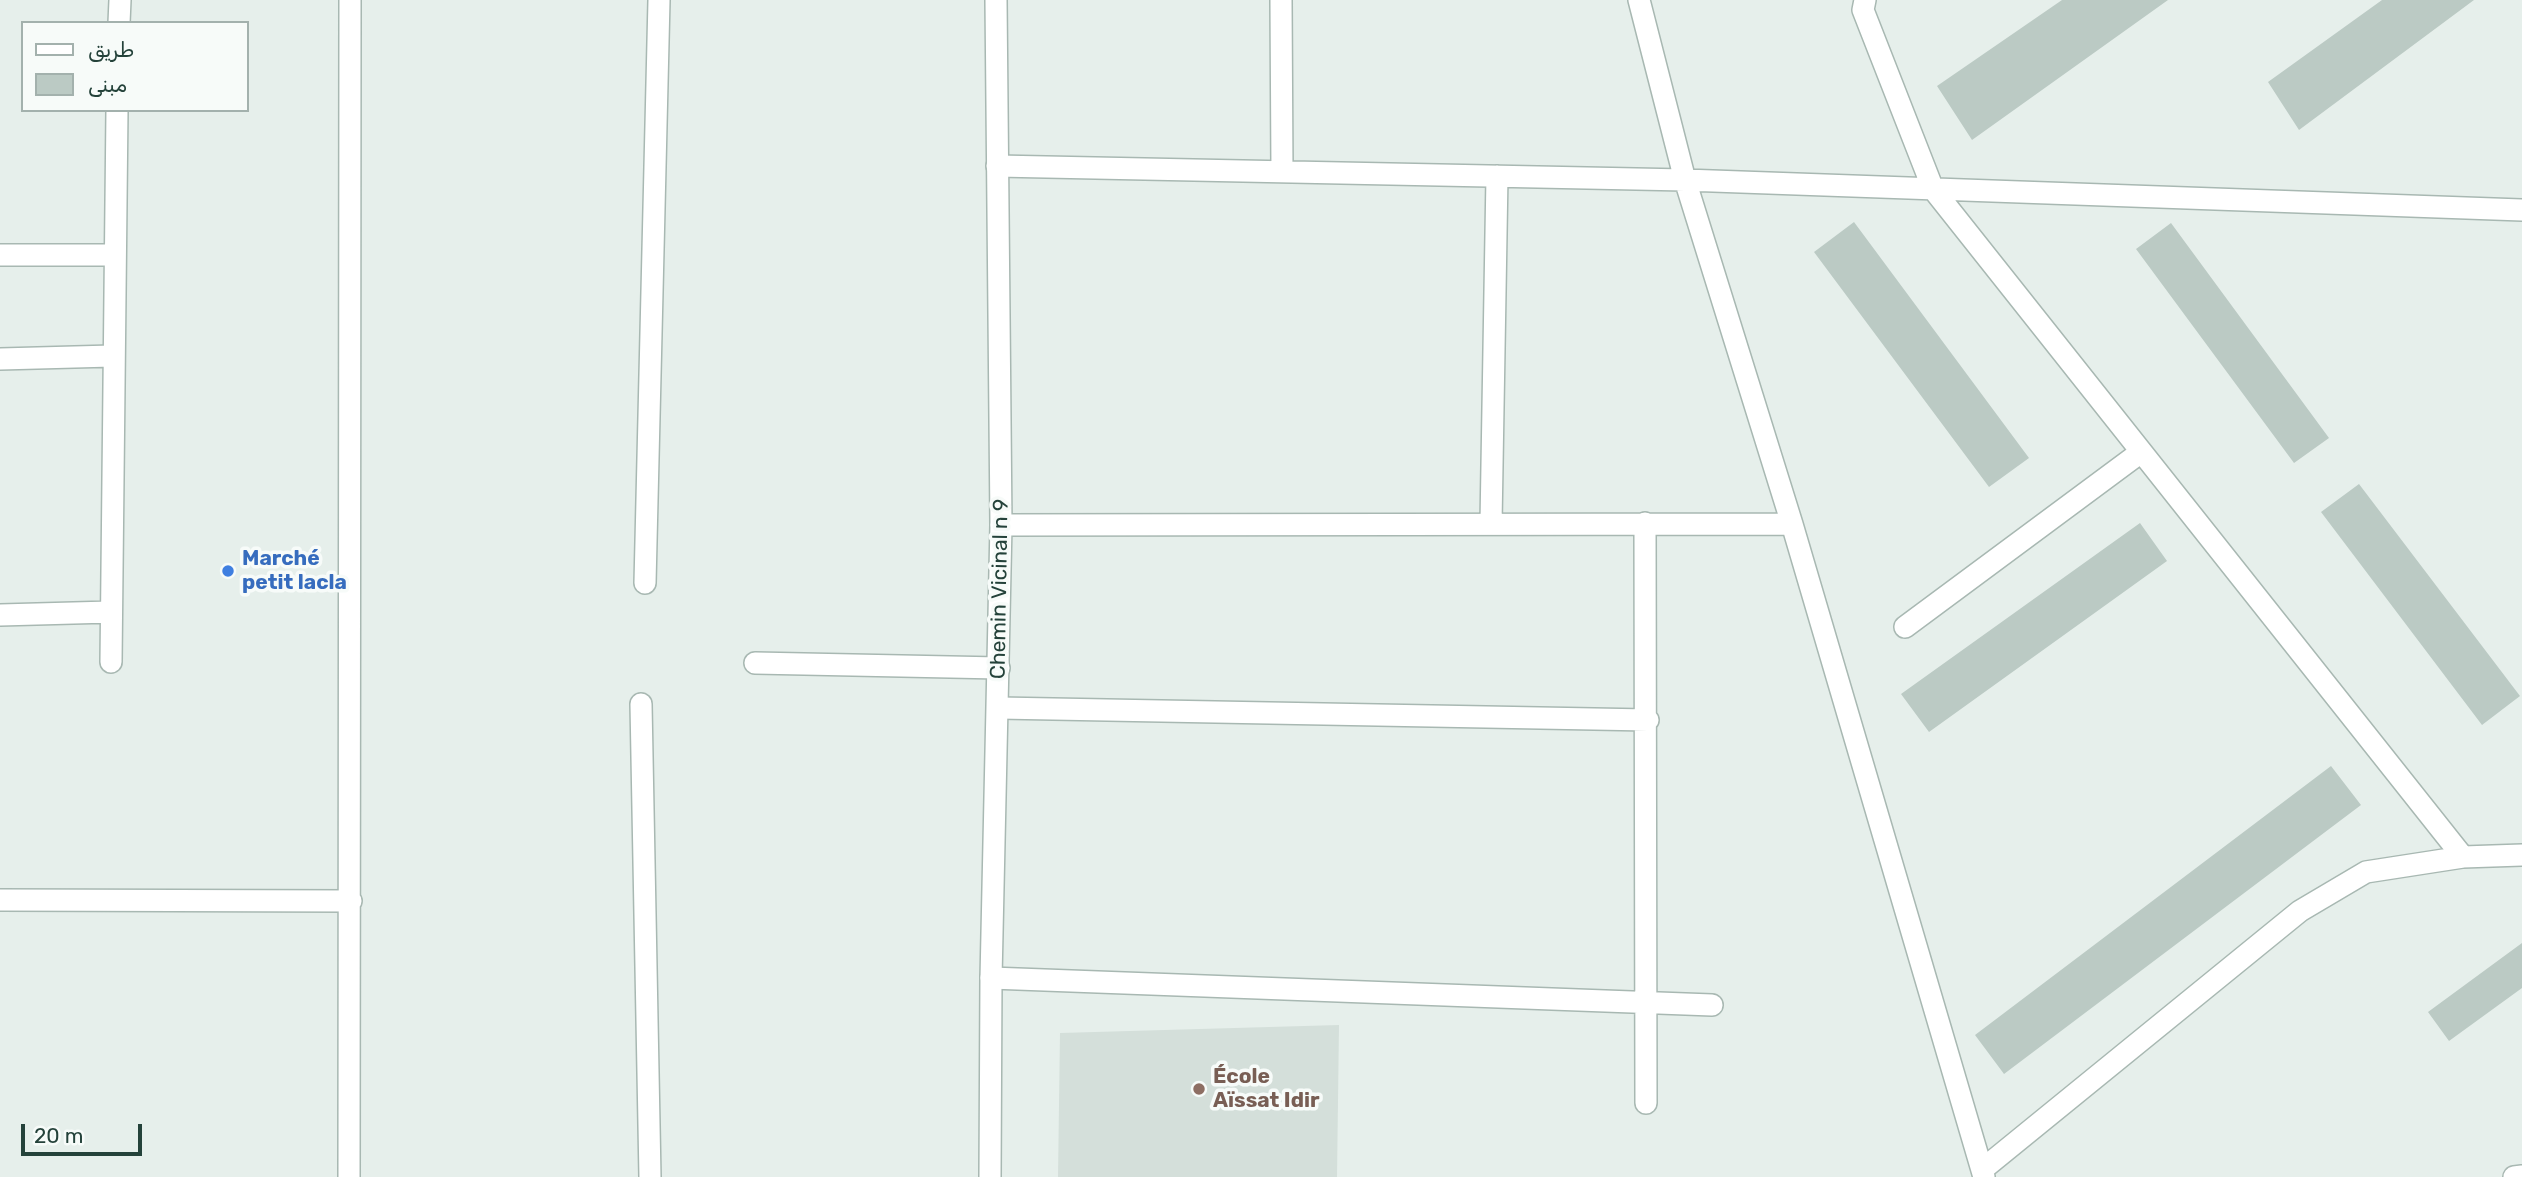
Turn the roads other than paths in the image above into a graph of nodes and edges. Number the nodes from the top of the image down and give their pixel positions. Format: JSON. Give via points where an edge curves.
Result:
{"nodes":[{"id":1,"x":120,"y":0,"type":"edge"},
{"id":2,"x":350,"y":0,"type":"edge"},
{"id":3,"x":659,"y":0,"type":"edge"},
{"id":4,"x":996,"y":0,"type":"edge"},
{"id":5,"x":1281,"y":0,"type":"edge"},
{"id":6,"x":1639,"y":0,"type":"edge"},
{"id":7,"x":1865,"y":0,"type":"edge"},
{"id":8,"x":119,"y":21,"type":"edge"},
{"id":9,"x":117,"y":112,"type":"edge"},
{"id":10,"x":997,"y":166,"type":"junction"},
{"id":11,"x":1283,"y":172,"type":"junction"},
{"id":12,"x":1497,"y":176,"type":"junction"},
{"id":13,"x":1685,"y":180,"type":"junction"},
{"id":14,"x":1933,"y":189,"type":"junction"},
{"id":15,"x":2521,"y":211,"type":"edge"},
{"id":16,"x":0,"y":254,"type":"edge"},
{"id":17,"x":113,"y":255,"type":"junction"},
{"id":18,"x":112,"y":356,"type":"junction"},
{"id":19,"x":0,"y":359,"type":"edge"},
{"id":20,"x":2141,"y":452,"type":"junction"},
{"id":21,"x":1491,"y":523,"type":"junction"},
{"id":22,"x":1645,"y":523,"type":"junction"},
{"id":23,"x":1792,"y":524,"type":"junction"},
{"id":24,"x":1001,"y":525,"type":"junction"},
{"id":25,"x":645,"y":583,"type":"dead end"},
{"id":26,"x":110,"y":612,"type":"junction"},
{"id":27,"x":0,"y":615,"type":"edge"},
{"id":28,"x":1905,"y":627,"type":"dead end"},
{"id":29,"x":111,"y":662,"type":"dead end"},
{"id":30,"x":755,"y":663,"type":"dead end"},
{"id":31,"x":999,"y":668,"type":"junction"},
{"id":32,"x":641,"y":704,"type":"dead end"},
{"id":33,"x":999,"y":708,"type":"junction"},
{"id":34,"x":1648,"y":720,"type":"junction"},
{"id":35,"x":2522,"y":855,"type":"edge"},
{"id":36,"x":2463,"y":857,"type":"junction"},
{"id":37,"x":0,"y":900,"type":"edge"},
{"id":38,"x":351,"y":901,"type":"junction"},
{"id":39,"x":991,"y":978,"type":"junction"},
{"id":40,"x":1646,"y":1002,"type":"junction"},
{"id":41,"x":1713,"y":1005,"type":"dead end"},
{"id":42,"x":1646,"y":1103,"type":"dead end"},
{"id":43,"x":1984,"y":1173,"type":"edge"},
{"id":44,"x":2522,"y":1176,"type":"edge"},
{"id":45,"x":349,"y":1177,"type":"edge"},
{"id":46,"x":649,"y":1177,"type":"edge"},
{"id":47,"x":990,"y":1177,"type":"edge"},
{"id":48,"x":2514,"y":1177,"type":"edge"}],
"edges":[{"from":1,"to":8,"type":"street"},
{"from":2,"to":38,"type":"street"},
{"from":3,"to":25,"type":"street"},
{"from":4,"to":10,"type":"street","name":"Chemin Vicinal n 9"},
{"from":5,"to":11,"type":"street"},
{"from":6,"to":13,"type":"street"},
{"from":7,"to":14,"type":"street","via":[[1863,10]]},
{"from":9,"to":17,"type":"street"},
{"from":10,"to":11,"type":"street"},
{"from":10,"to":24,"type":"street","name":"Chemin Vicinal n 9"},
{"from":11,"to":12,"type":"street"},
{"from":12,"to":13,"type":"street"},
{"from":12,"to":21,"type":"street"},
{"from":13,"to":14,"type":"street"},
{"from":13,"to":23,"type":"street"},
{"from":14,"to":15,"type":"street"},
{"from":14,"to":20,"type":"street"},
{"from":16,"to":17,"type":"street"},
{"from":17,"to":18,"type":"street"},
{"from":18,"to":19,"type":"street"},
{"from":18,"to":26,"type":"street"},
{"from":20,"to":28,"type":"street"},
{"from":20,"to":36,"type":"street"},
{"from":21,"to":22,"type":"street"},
{"from":21,"to":24,"type":"street"},
{"from":22,"to":23,"type":"street"},
{"from":22,"to":34,"type":"street"},
{"from":23,"to":43,"type":"street"},
{"from":24,"to":31,"type":"street","name":"Chemin Vicinal n 9"},
{"from":26,"to":27,"type":"street"},
{"from":26,"to":29,"type":"street"},
{"from":30,"to":31,"type":"street"},
{"from":31,"to":33,"type":"street","name":"Chemin Vicinal n 9"},
{"from":32,"to":46,"type":"street"},
{"from":33,"to":34,"type":"street"},
{"from":33,"to":39,"type":"street","name":"Chemin Vicinal n 9"},
{"from":34,"to":40,"type":"street"},
{"from":35,"to":36,"type":"street"},
{"from":36,"to":43,"type":"street","via":[[2366,873],[2300,911]]},
{"from":37,"to":38,"type":"street"},
{"from":38,"to":45,"type":"street"},
{"from":39,"to":40,"type":"street"},
{"from":39,"to":47,"type":"street","name":"Chemin Vicinal n 9"},
{"from":40,"to":41,"type":"street"},
{"from":40,"to":42,"type":"street"},
{"from":44,"to":48,"type":"street"}]}
